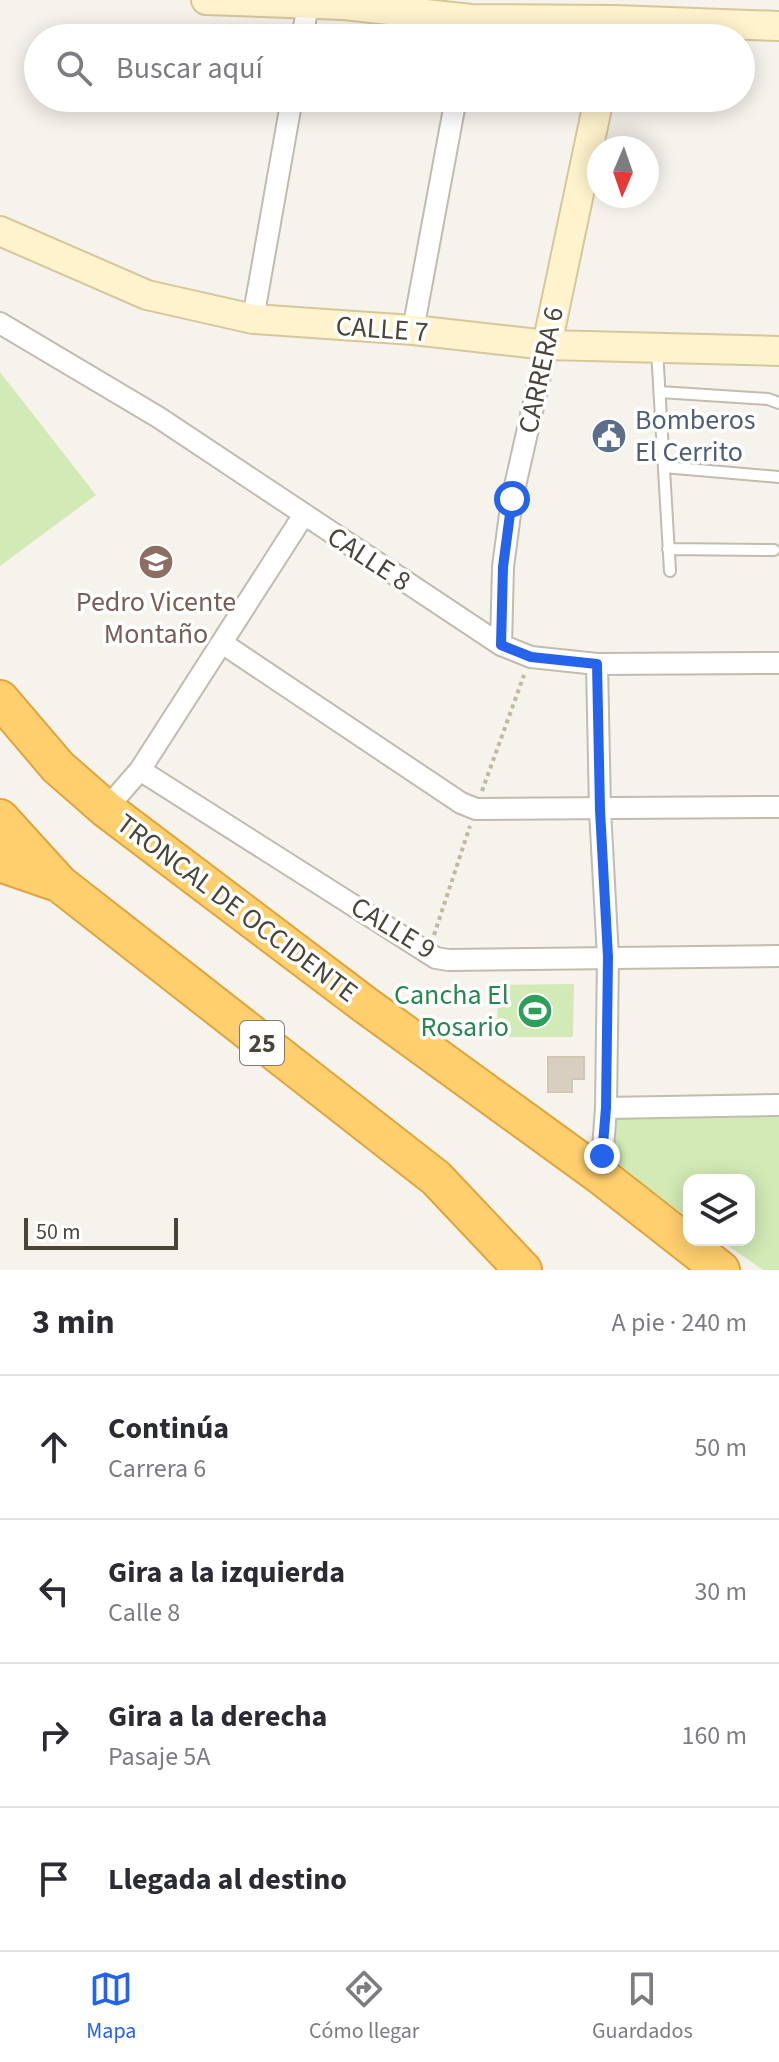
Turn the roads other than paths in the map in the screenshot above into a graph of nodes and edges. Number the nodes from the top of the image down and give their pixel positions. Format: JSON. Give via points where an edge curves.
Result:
{"nodes":[{"id":1,"x":206,"y":0,"type":"edge"},
{"id":2,"x":309,"y":2,"type":"edge"},
{"id":3,"x":615,"y":19,"type":"edge"},
{"id":4,"x":305,"y":24,"type":"edge"},
{"id":5,"x":440,"y":24,"type":"edge"},
{"id":6,"x":542,"y":24,"type":"edge"},
{"id":7,"x":732,"y":24,"type":"edge"},
{"id":8,"x":755,"y":25,"type":"edge"},
{"id":9,"x":779,"y":26,"type":"edge"},
{"id":10,"x":290,"y":112,"type":"edge"},
{"id":11,"x":453,"y":112,"type":"edge"},
{"id":12,"x":596,"y":112,"type":"edge"},
{"id":13,"x":0,"y":231,"type":"edge"},
{"id":14,"x":253,"y":319,"type":"junction"},
{"id":15,"x":0,"y":323,"type":"edge"},
{"id":16,"x":413,"y":330,"type":"junction"},
{"id":17,"x":547,"y":345,"type":"junction"},
{"id":18,"x":657,"y":348,"type":"junction"},
{"id":19,"x":779,"y":351,"type":"edge"},
{"id":20,"x":660,"y":392,"type":"junction"},
{"id":21,"x":779,"y":403,"type":"edge"},
{"id":22,"x":664,"y":467,"type":"junction"},
{"id":23,"x":779,"y":477,"type":"edge"},
{"id":24,"x":303,"y":516,"type":"junction"},
{"id":25,"x":668,"y":549,"type":"junction"},
{"id":26,"x":774,"y":550,"type":"dead end"},
{"id":27,"x":670,"y":571,"type":"dead end"},
{"id":28,"x":222,"y":643,"type":"junction"},
{"id":29,"x":501,"y":645,"type":"junction"},
{"id":30,"x":779,"y":663,"type":"edge"},
{"id":31,"x":597,"y":664,"type":"junction"},
{"id":32,"x":0,"y":699,"type":"edge"},
{"id":33,"x":140,"y":770,"type":"junction"},
{"id":34,"x":779,"y":807,"type":"edge"},
{"id":35,"x":106,"y":809,"type":"junction"},
{"id":36,"x":600,"y":810,"type":"junction"},
{"id":37,"x":0,"y":818,"type":"edge"},
{"id":38,"x":0,"y":863,"type":"edge"},
{"id":39,"x":60,"y":884,"type":"junction"},
{"id":40,"x":779,"y":956,"type":"edge"},
{"id":41,"x":608,"y":957,"type":"junction"},
{"id":42,"x":779,"y":1105,"type":"edge"},
{"id":43,"x":606,"y":1108,"type":"junction"},
{"id":44,"x":601,"y":1176,"type":"junction"},
{"id":45,"x":523,"y":1270,"type":"edge"},
{"id":46,"x":721,"y":1270,"type":"edge"}],
"edges":[{"from":1,"to":2,"type":"street"},
{"from":2,"to":4,"type":"street"},
{"from":2,"to":5,"type":"street"},
{"from":3,"to":6,"type":"street"},
{"from":3,"to":7,"type":"street"},
{"from":8,"to":9,"type":"street"},
{"from":10,"to":14,"type":"street"},
{"from":11,"to":16,"type":"street"},
{"from":12,"to":17,"type":"street","name":"CARRERA 6"},
{"from":13,"to":14,"type":"street","name":"CALLE 7","via":[[147,295]]},
{"from":14,"to":16,"type":"street","name":"CALLE 7"},
{"from":15,"to":24,"type":"street","name":"CALLE 8","via":[[158,417]]},
{"from":16,"to":17,"type":"street","name":"CALLE 7"},
{"from":17,"to":18,"type":"street","name":"CALLE 7"},
{"from":17,"to":29,"type":"street","name":"CARRERA 6","via":[[512,499]]},
{"from":18,"to":19,"type":"street","name":"CALLE 7"},
{"from":18,"to":20,"type":"lane"},
{"from":20,"to":21,"type":"lane"},
{"from":20,"to":22,"type":"lane"},
{"from":22,"to":23,"type":"lane"},
{"from":22,"to":25,"type":"lane"},
{"from":24,"to":28,"type":"street"},
{"from":24,"to":29,"type":"street","name":"CALLE 8"},
{"from":25,"to":26,"type":"lane"},
{"from":25,"to":27,"type":"lane"},
{"from":28,"to":33,"type":"street"},
{"from":28,"to":36,"type":"street","via":[[461,803],[476,809]]},
{"from":29,"to":31,"type":"street","name":"CALLE 8","via":[[531,657]]},
{"from":30,"to":31,"type":"street","name":"CALLE 8"},
{"from":31,"to":36,"type":"street"},
{"from":32,"to":35,"type":"highway","name":"TRONCAL DE OCCIDENTE","via":[[58,767]]},
{"from":33,"to":35,"type":"street"},
{"from":33,"to":41,"type":"street","name":"CALLE 9","via":[[436,958]]},
{"from":34,"to":36,"type":"street"},
{"from":35,"to":44,"type":"highway","name":"TRONCAL DE OCCIDENTE"},
{"from":36,"to":41,"type":"street"},
{"from":37,"to":39,"type":"highway","number":"25"},
{"from":38,"to":39,"type":"highway"},
{"from":39,"to":45,"type":"highway","number":"25","via":[[436,1178]]},
{"from":40,"to":41,"type":"street","name":"CALLE 9"},
{"from":41,"to":43,"type":"street"},
{"from":42,"to":43,"type":"street"},
{"from":43,"to":44,"type":"street"},
{"from":44,"to":46,"type":"highway","name":"TRONCAL DE OCCIDENTE"}]}
